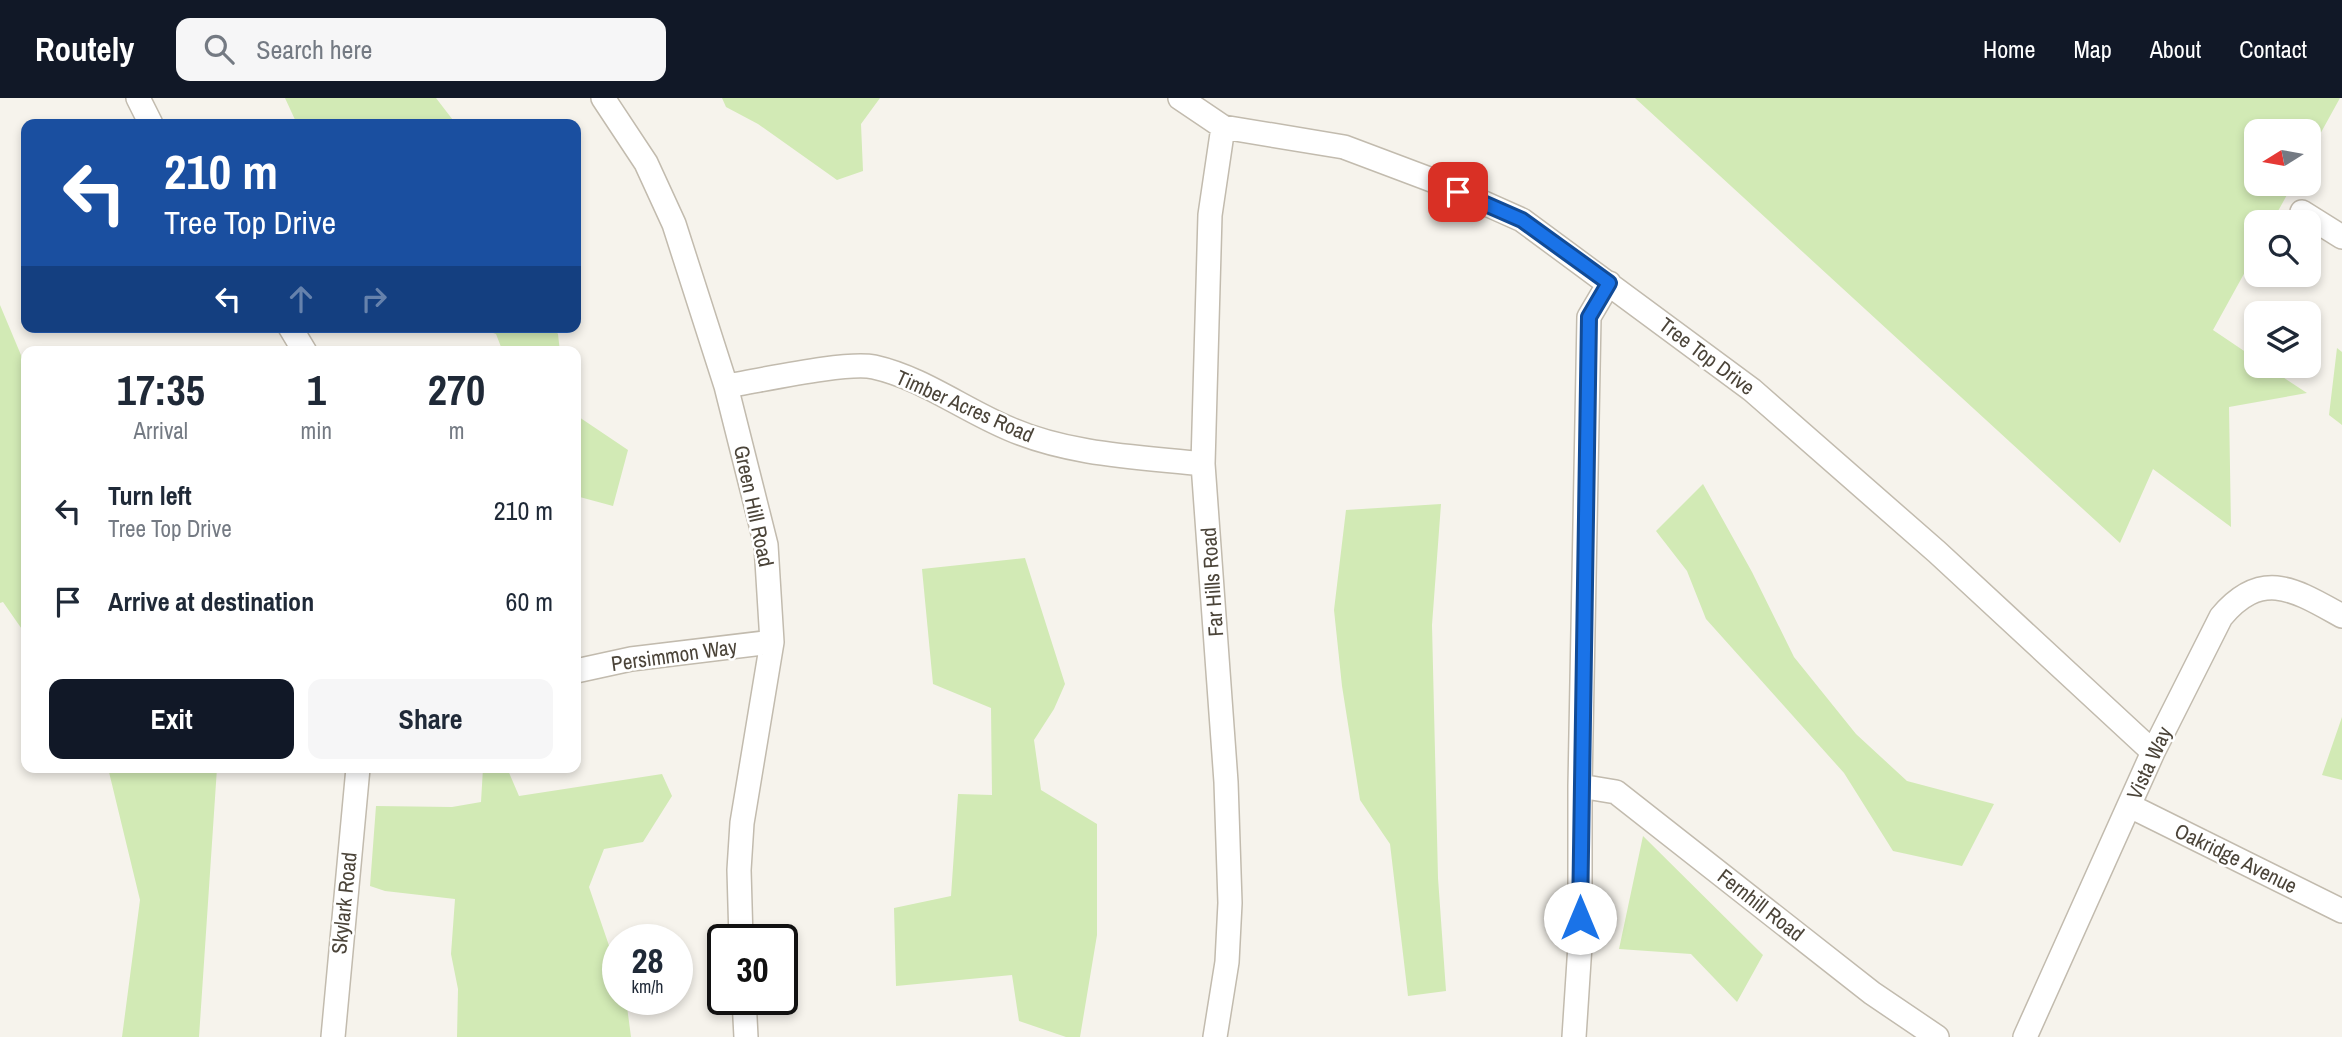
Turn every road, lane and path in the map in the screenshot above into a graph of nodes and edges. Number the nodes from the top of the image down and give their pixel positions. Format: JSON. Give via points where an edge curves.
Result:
{"nodes":[{"id":1,"x":138,"y":98,"type":"edge"},
{"id":2,"x":603,"y":98,"type":"edge"},
{"id":3,"x":1180,"y":98,"type":"edge"},
{"id":4,"x":148,"y":119,"type":"edge"},
{"id":5,"x":1223,"y":127,"type":"junction"},
{"id":6,"x":2321,"y":224,"type":"edge"},
{"id":7,"x":2342,"y":237,"type":"edge"},
{"id":8,"x":1609,"y":283,"type":"junction"},
{"id":9,"x":726,"y":386,"type":"junction"},
{"id":10,"x":1203,"y":464,"type":"junction"},
{"id":11,"x":2342,"y":616,"type":"edge"},
{"id":12,"x":772,"y":642,"type":"junction"},
{"id":13,"x":581,"y":670,"type":"edge"},
{"id":14,"x":2153,"y":751,"type":"junction"},
{"id":15,"x":358,"y":773,"type":"edge"},
{"id":16,"x":1580,"y":786,"type":"junction"},
{"id":17,"x":2130,"y":806,"type":"junction"},
{"id":18,"x":2342,"y":911,"type":"edge"},
{"id":19,"x":741,"y":924,"type":"edge"},
{"id":20,"x":745,"y":1015,"type":"edge"},
{"id":21,"x":333,"y":1037,"type":"edge"},
{"id":22,"x":746,"y":1037,"type":"edge"},
{"id":23,"x":1215,"y":1037,"type":"edge"},
{"id":24,"x":1574,"y":1037,"type":"edge"},
{"id":25,"x":1937,"y":1037,"type":"edge"},
{"id":26,"x":2025,"y":1037,"type":"edge"}],
"edges":[{"from":1,"to":4,"type":"street"},
{"from":2,"to":9,"type":"street","name":"Green Hill Road","via":[[646,163],[674,224]]},
{"from":3,"to":5,"type":"street","name":"Tree Top Drive"},
{"from":5,"to":8,"type":"street","name":"Tree Top Drive","via":[[1344,147],[1437,182],[1522,220]]},
{"from":5,"to":10,"type":"street","name":"Far Hills Road","via":[[1210,215]]},
{"from":6,"to":7,"type":"street"},
{"from":8,"to":14,"type":"street","name":"Tree Top Drive","via":[[1752,390]]},
{"from":8,"to":16,"type":"street","via":[[1589,317]]},
{"from":9,"to":10,"type":"street","name":"Timber Acres Road","via":[[872,367],[916,382],[1012,430],[1062,446]]},
{"from":9,"to":12,"type":"street","name":"Green Hill Road","via":[[766,545]]},
{"from":10,"to":23,"type":"street","name":"Far Hills Road","via":[[1230,903],[1227,962]]},
{"from":11,"to":14,"type":"street","name":"Vista Way","via":[[2284,587],[2248,592],[2235,600],[2221,617]]},
{"from":12,"to":13,"type":"street","name":"Persimmon Way","via":[[631,659]]},
{"from":12,"to":19,"type":"street","name":"Green Hill Road","via":[[742,823]]},
{"from":14,"to":17,"type":"street","name":"Vista Way"},
{"from":15,"to":21,"type":"street","name":"Skylark Road"},
{"from":16,"to":24,"type":"street","via":[[1580,945]]},
{"from":16,"to":25,"type":"street","name":"Fernhill Road","via":[[1616,792],[1872,993]]},
{"from":17,"to":18,"type":"street","name":"Oakridge Avenue"},
{"from":17,"to":26,"type":"street","name":"Vista Way"},
{"from":20,"to":22,"type":"street"}]}
